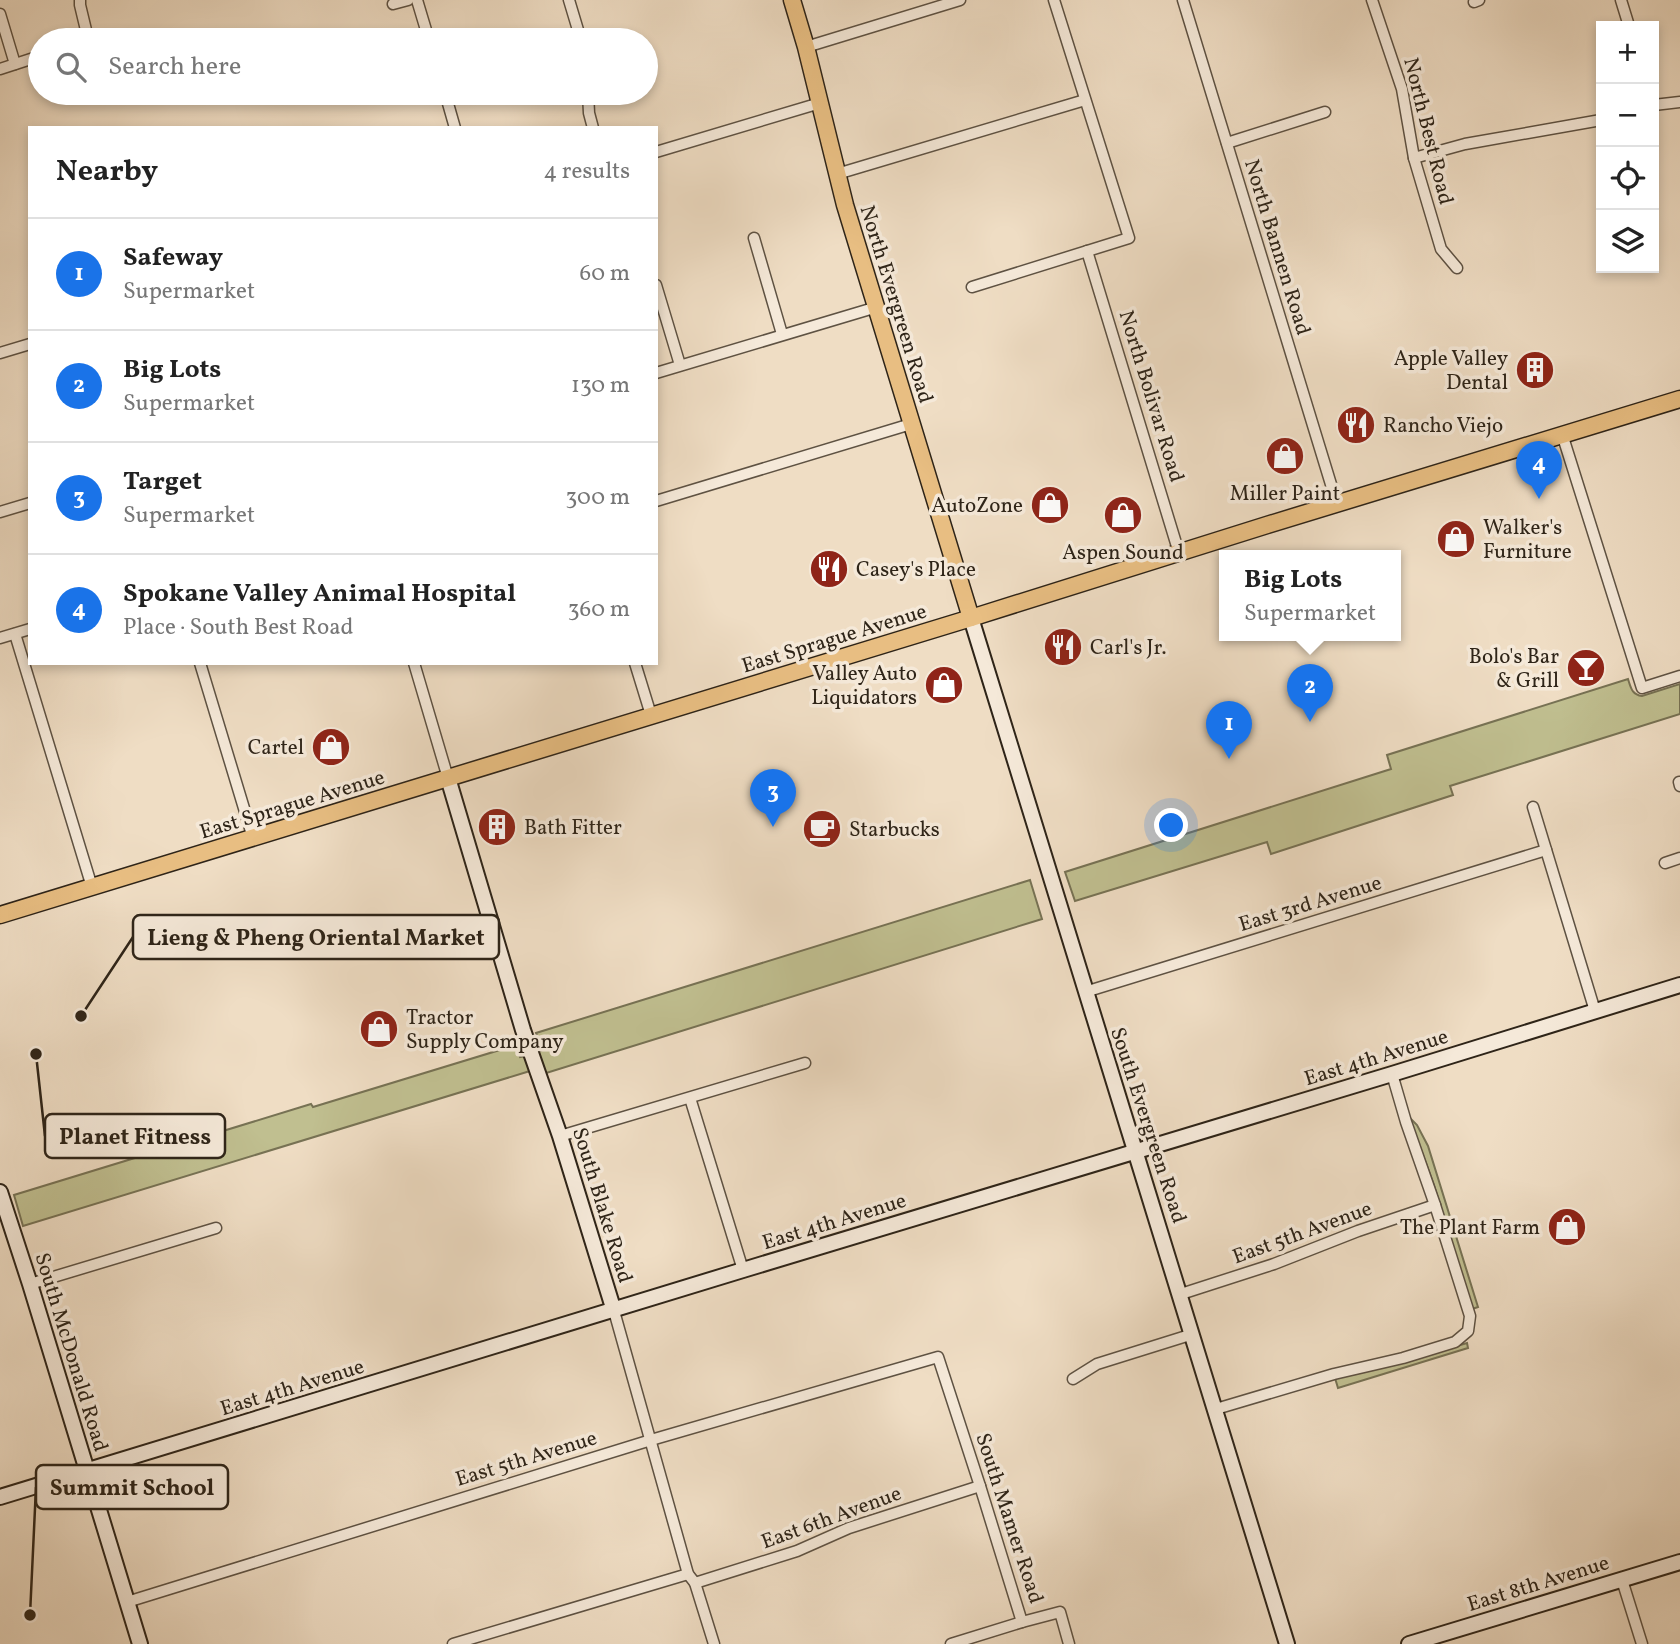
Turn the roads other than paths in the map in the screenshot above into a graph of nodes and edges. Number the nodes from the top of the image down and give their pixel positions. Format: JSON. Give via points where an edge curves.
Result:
{"nodes":[{"id":1,"x":80,"y":0,"type":"edge"},
{"id":2,"x":408,"y":0,"type":"edge"},
{"id":3,"x":417,"y":0,"type":"edge"},
{"id":4,"x":569,"y":0,"type":"edge"},
{"id":5,"x":792,"y":0,"type":"edge"},
{"id":6,"x":960,"y":0,"type":"edge"},
{"id":7,"x":1054,"y":0,"type":"edge"},
{"id":8,"x":1183,"y":0,"type":"edge"},
{"id":9,"x":1372,"y":0,"type":"edge"},
{"id":10,"x":1621,"y":0,"type":"edge"},
{"id":11,"x":393,"y":4,"type":"dead end"},
{"id":12,"x":0,"y":14,"type":"edge"},
{"id":13,"x":1627,"y":21,"type":"edge"},
{"id":14,"x":85,"y":28,"type":"edge"},
{"id":15,"x":425,"y":28,"type":"edge"},
{"id":16,"x":577,"y":28,"type":"edge"},
{"id":17,"x":806,"y":47,"type":"junction"},
{"id":18,"x":28,"y":60,"type":"edge"},
{"id":19,"x":15,"y":64,"type":"junction"},
{"id":20,"x":0,"y":69,"type":"edge"},
{"id":21,"x":1085,"y":100,"type":"junction"},
{"id":22,"x":1680,"y":102,"type":"edge"},
{"id":23,"x":820,"y":103,"type":"junction"},
{"id":24,"x":1659,"y":104,"type":"edge"},
{"id":25,"x":448,"y":105,"type":"edge"},
{"id":26,"x":589,"y":105,"type":"edge"},
{"id":27,"x":1325,"y":112,"type":"dead end"},
{"id":28,"x":1596,"y":121,"type":"edge"},
{"id":29,"x":454,"y":126,"type":"edge"},
{"id":30,"x":592,"y":126,"type":"edge"},
{"id":31,"x":1227,"y":143,"type":"junction"},
{"id":32,"x":658,"y":151,"type":"edge"},
{"id":33,"x":1414,"y":158,"type":"junction"},
{"id":34,"x":837,"y":174,"type":"junction"},
{"id":35,"x":754,"y":238,"type":"dead end"},
{"id":36,"x":1087,"y":251,"type":"junction"},
{"id":37,"x":1457,"y":268,"type":"dead end"},
{"id":38,"x":972,"y":287,"type":"dead end"},
{"id":39,"x":658,"y":292,"type":"edge"},
{"id":40,"x":877,"y":307,"type":"junction"},
{"id":41,"x":782,"y":334,"type":"junction"},
{"id":42,"x":28,"y":345,"type":"edge"},
{"id":43,"x":0,"y":353,"type":"edge"},
{"id":44,"x":680,"y":365,"type":"junction"},
{"id":45,"x":658,"y":372,"type":"edge"},
{"id":46,"x":1680,"y":399,"type":"edge"},
{"id":47,"x":911,"y":424,"type":"junction"},
{"id":48,"x":1562,"y":434,"type":"junction"},
{"id":49,"x":658,"y":500,"type":"edge"},
{"id":50,"x":28,"y":504,"type":"edge"},
{"id":51,"x":1336,"y":504,"type":"junction"},
{"id":52,"x":0,"y":512,"type":"edge"},
{"id":53,"x":1179,"y":553,"type":"junction"},
{"id":54,"x":971,"y":618,"type":"junction"},
{"id":55,"x":28,"y":630,"type":"edge"},
{"id":56,"x":15,"y":634,"type":"junction"},
{"id":57,"x":0,"y":638,"type":"edge"},
{"id":58,"x":201,"y":665,"type":"edge"},
{"id":59,"x":415,"y":665,"type":"edge"},
{"id":60,"x":636,"y":665,"type":"edge"},
{"id":61,"x":1680,"y":676,"type":"edge"},
{"id":62,"x":651,"y":715,"type":"junction"},
{"id":63,"x":448,"y":778,"type":"junction"},
{"id":64,"x":1533,"y":807,"type":"dead end"},
{"id":65,"x":253,"y":838,"type":"junction"},
{"id":66,"x":1546,"y":850,"type":"junction"},
{"id":67,"x":1680,"y":858,"type":"edge"},
{"id":68,"x":1665,"y":863,"type":"dead end"},
{"id":69,"x":92,"y":887,"type":"junction"},
{"id":70,"x":0,"y":915,"type":"edge"},
{"id":71,"x":1680,"y":985,"type":"edge"},
{"id":72,"x":1085,"y":992,"type":"junction"},
{"id":73,"x":1595,"y":1011,"type":"junction"},
{"id":74,"x":806,"y":1063,"type":"dead end"},
{"id":75,"x":1392,"y":1074,"type":"junction"},
{"id":76,"x":690,"y":1098,"type":"junction"},
{"id":77,"x":560,"y":1136,"type":"junction"},
{"id":78,"x":1135,"y":1152,"type":"junction"},
{"id":79,"x":0,"y":1192,"type":"edge"},
{"id":80,"x":1436,"y":1205,"type":"junction"},
{"id":81,"x":216,"y":1228,"type":"dead end"},
{"id":82,"x":743,"y":1270,"type":"junction"},
{"id":83,"x":30,"y":1284,"type":"junction"},
{"id":84,"x":1181,"y":1294,"type":"junction"},
{"id":85,"x":614,"y":1311,"type":"junction"},
{"id":86,"x":1193,"y":1334,"type":"junction"},
{"id":87,"x":938,"y":1357,"type":"joint"},
{"id":88,"x":1073,"y":1379,"type":"dead end"},
{"id":89,"x":1216,"y":1409,"type":"junction"},
{"id":90,"x":651,"y":1440,"type":"junction"},
{"id":91,"x":87,"y":1471,"type":"junction"},
{"id":92,"x":980,"y":1486,"type":"junction"},
{"id":93,"x":0,"y":1497,"type":"edge"},
{"id":94,"x":1680,"y":1562,"type":"edge"},
{"id":95,"x":688,"y":1574,"type":"junction"},
{"id":96,"x":1622,"y":1580,"type":"junction"},
{"id":97,"x":695,"y":1583,"type":"junction"},
{"id":98,"x":127,"y":1602,"type":"junction"},
{"id":99,"x":1022,"y":1622,"type":"junction"},
{"id":100,"x":140,"y":1644,"type":"edge"},
{"id":101,"x":453,"y":1644,"type":"edge"},
{"id":102,"x":714,"y":1644,"type":"edge"},
{"id":103,"x":951,"y":1644,"type":"edge"},
{"id":104,"x":1069,"y":1644,"type":"edge"},
{"id":105,"x":1287,"y":1644,"type":"edge"},
{"id":106,"x":1409,"y":1644,"type":"edge"},
{"id":107,"x":1642,"y":1644,"type":"edge"}],
"edges":[{"from":1,"to":14,"type":"street"},
{"from":2,"to":11,"type":"street"},
{"from":3,"to":15,"type":"street"},
{"from":4,"to":16,"type":"street"},
{"from":5,"to":17,"type":"main road","name":"North Evergreen Road"},
{"from":6,"to":17,"type":"street"},
{"from":7,"to":21,"type":"street"},
{"from":8,"to":31,"type":"street","name":"North Bannen Road"},
{"from":9,"to":33,"type":"street","name":"North Best Road","via":[[1402,89]]},
{"from":10,"to":13,"type":"street"},
{"from":12,"to":19,"type":"street"},
{"from":17,"to":23,"type":"main road","name":"North Evergreen Road"},
{"from":18,"to":19,"type":"street"},
{"from":19,"to":20,"type":"street"},
{"from":21,"to":34,"type":"street"},
{"from":21,"to":36,"type":"street","via":[[1129,238]]},
{"from":22,"to":24,"type":"street"},
{"from":23,"to":32,"type":"street"},
{"from":23,"to":34,"type":"main road","name":"North Evergreen Road"},
{"from":25,"to":29,"type":"street"},
{"from":26,"to":30,"type":"street"},
{"from":27,"to":31,"type":"street"},
{"from":28,"to":33,"type":"street","via":[[1465,144]]},
{"from":31,"to":51,"type":"street","name":"North Bannen Road"},
{"from":33,"to":37,"type":"street","name":"North Best Road","via":[[1441,249]]},
{"from":34,"to":40,"type":"main road","name":"North Evergreen Road"},
{"from":35,"to":41,"type":"street"},
{"from":36,"to":38,"type":"street"},
{"from":36,"to":53,"type":"street","name":"North Bolivar Road"},
{"from":39,"to":44,"type":"street"},
{"from":40,"to":41,"type":"street"},
{"from":40,"to":47,"type":"main road","name":"North Evergreen Road"},
{"from":41,"to":44,"type":"street"},
{"from":42,"to":43,"type":"street"},
{"from":44,"to":45,"type":"street"},
{"from":46,"to":48,"type":"main road","name":"East Sprague Avenue"},
{"from":47,"to":49,"type":"street"},
{"from":47,"to":54,"type":"main road","name":"North Evergreen Road"},
{"from":48,"to":51,"type":"main road","name":"East Sprague Avenue"},
{"from":48,"to":61,"type":"street","via":[[1642,688]]},
{"from":50,"to":52,"type":"street"},
{"from":51,"to":53,"type":"main road","name":"East Sprague Avenue"},
{"from":53,"to":54,"type":"main road","name":"East Sprague Avenue"},
{"from":54,"to":62,"type":"main road","name":"East Sprague Avenue"},
{"from":54,"to":72,"type":"street","name":"South Evergreen Road"},
{"from":55,"to":56,"type":"street"},
{"from":56,"to":57,"type":"street"},
{"from":56,"to":69,"type":"street"},
{"from":58,"to":65,"type":"street"},
{"from":59,"to":63,"type":"street"},
{"from":60,"to":62,"type":"street"},
{"from":62,"to":63,"type":"main road","name":"East Sprague Avenue"},
{"from":63,"to":65,"type":"main road","name":"East Sprague Avenue"},
{"from":63,"to":77,"type":"street","name":"South Blake Road"},
{"from":64,"to":66,"type":"street"},
{"from":65,"to":69,"type":"main road","name":"East Sprague Avenue"},
{"from":66,"to":72,"type":"street","name":"East 3rd Avenue"},
{"from":66,"to":73,"type":"street"},
{"from":67,"to":68,"type":"street"},
{"from":69,"to":70,"type":"main road","name":"East Sprague Avenue"},
{"from":71,"to":73,"type":"street","name":"East 4th Avenue"},
{"from":72,"to":78,"type":"street","name":"South Evergreen Road"},
{"from":73,"to":75,"type":"street","name":"East 4th Avenue"},
{"from":74,"to":76,"type":"street"},
{"from":75,"to":78,"type":"street","name":"East 4th Avenue"},
{"from":75,"to":80,"type":"street"},
{"from":76,"to":77,"type":"street"},
{"from":76,"to":82,"type":"street"},
{"from":77,"to":85,"type":"street","name":"South Blake Road"},
{"from":78,"to":82,"type":"street","name":"East 4th Avenue"},
{"from":78,"to":84,"type":"street","name":"South Evergreen Road"},
{"from":79,"to":83,"type":"street","name":"South McDonald Road"},
{"from":80,"to":84,"type":"street","name":"East 5th Avenue"},
{"from":80,"to":89,"type":"street","via":[[1470,1316],[1468,1331],[1455,1342]]},
{"from":81,"to":83,"type":"street"},
{"from":82,"to":85,"type":"street","name":"East 4th Avenue"},
{"from":83,"to":91,"type":"street","name":"South McDonald Road"},
{"from":84,"to":86,"type":"street","name":"South Evergreen Road"},
{"from":85,"to":90,"type":"street","name":"South Blake Road"},
{"from":85,"to":91,"type":"street","name":"East 4th Avenue"},
{"from":86,"to":88,"type":"street","via":[[1097,1364]]},
{"from":86,"to":89,"type":"street","name":"South Evergreen Road"},
{"from":87,"to":90,"type":"street","name":"East 5th Avenue"},
{"from":87,"to":92,"type":"street","name":"South Mamer Road"},
{"from":89,"to":105,"type":"street","name":"South Evergreen Road"},
{"from":90,"to":95,"type":"street","name":"South Blake Road"},
{"from":90,"to":98,"type":"street","name":"East 5th Avenue"},
{"from":91,"to":93,"type":"street","name":"East 4th Avenue"},
{"from":91,"to":98,"type":"street","name":"South McDonald Road"},
{"from":92,"to":97,"type":"street","name":"East 6th Avenue"},
{"from":92,"to":99,"type":"street","name":"South Mamer Road"},
{"from":94,"to":96,"type":"street","name":"East 8th Avenue"},
{"from":95,"to":97,"type":"street","name":"South Blake Road"},
{"from":95,"to":101,"type":"street"},
{"from":96,"to":106,"type":"street","name":"East 8th Avenue"},
{"from":96,"to":107,"type":"street"},
{"from":97,"to":102,"type":"street","name":"South Blake Road"},
{"from":98,"to":100,"type":"street","name":"South McDonald Road"},
{"from":99,"to":103,"type":"street"},
{"from":99,"to":104,"type":"street","name":"South Mamer Road","via":[[1060,1612]]}]}
